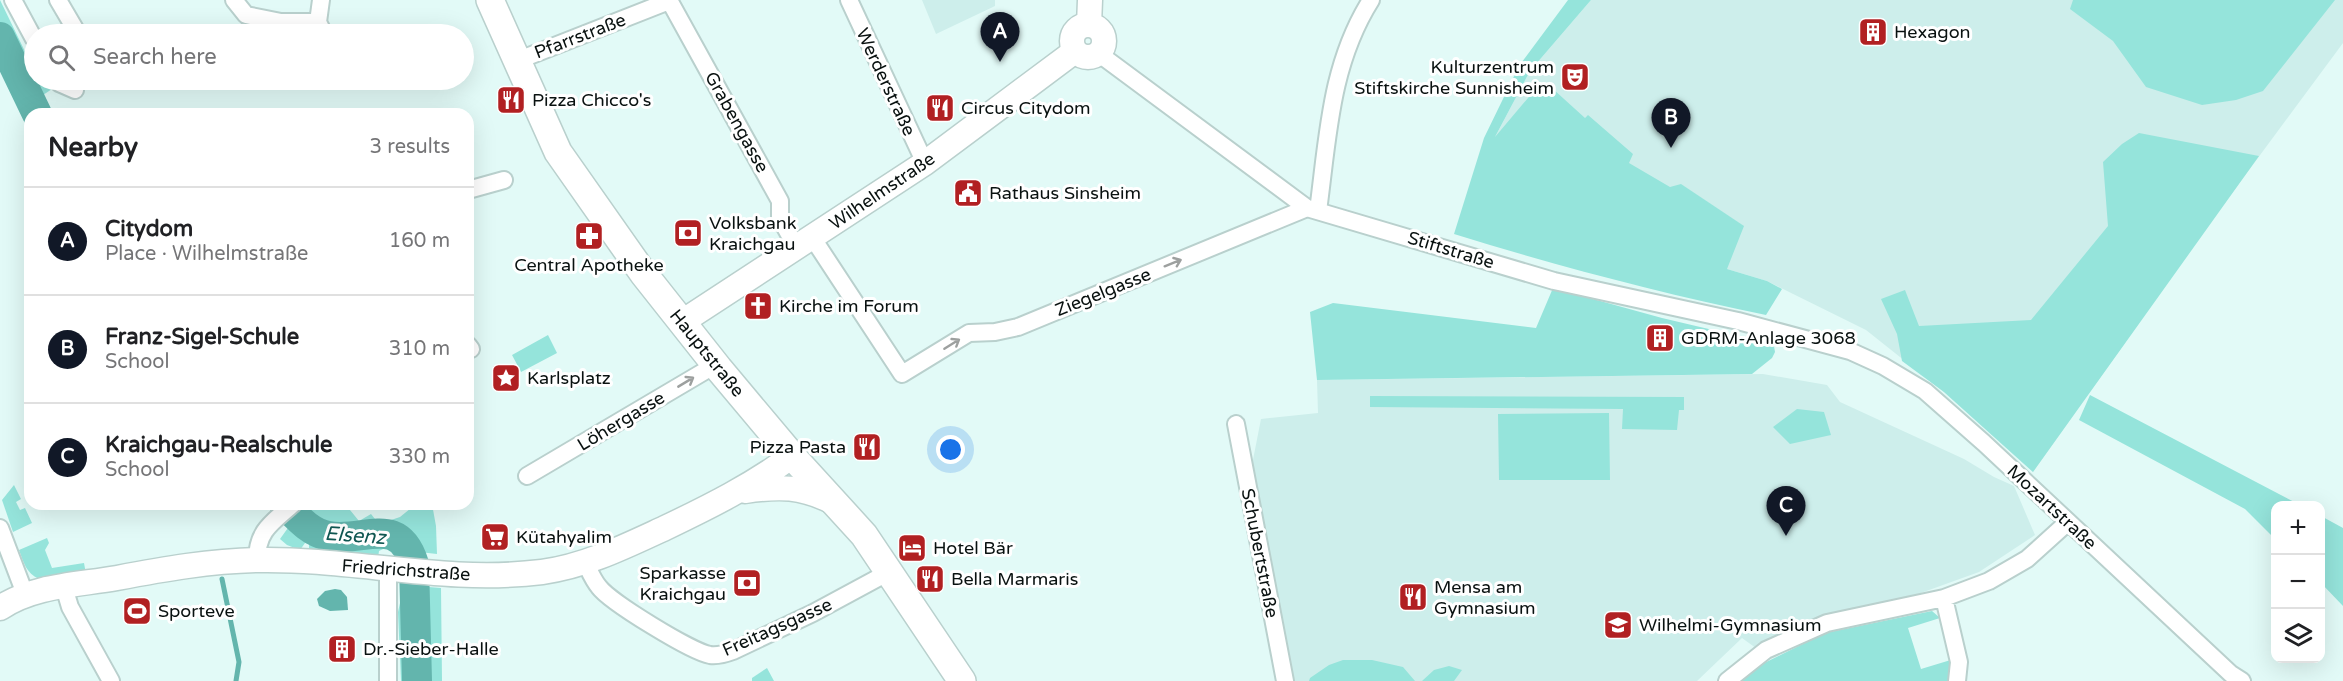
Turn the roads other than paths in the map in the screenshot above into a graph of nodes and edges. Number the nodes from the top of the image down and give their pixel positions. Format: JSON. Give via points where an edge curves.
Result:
{"nodes":[{"id":1,"x":13,"y":0,"type":"edge"},
{"id":2,"x":58,"y":0,"type":"edge"},
{"id":3,"x":234,"y":0,"type":"edge"},
{"id":4,"x":321,"y":0,"type":"edge"},
{"id":5,"x":490,"y":0,"type":"edge"},
{"id":6,"x":849,"y":0,"type":"edge"},
{"id":7,"x":1090,"y":0,"type":"edge"},
{"id":8,"x":1371,"y":0,"type":"edge"},
{"id":9,"x":669,"y":1,"type":"edge"},
{"id":10,"x":26,"y":24,"type":"edge"},
{"id":11,"x":72,"y":24,"type":"edge"},
{"id":12,"x":294,"y":24,"type":"edge"},
{"id":13,"x":321,"y":24,"type":"edge"},
{"id":14,"x":1087,"y":52,"type":"junction"},
{"id":15,"x":524,"y":58,"type":"dead end"},
{"id":16,"x":925,"y":163,"type":"junction"},
{"id":17,"x":504,"y":180,"type":"dead end"},
{"id":18,"x":474,"y":188,"type":"edge"},
{"id":19,"x":1312,"y":209,"type":"junction"},
{"id":20,"x":804,"y":242,"type":"junction"},
{"id":21,"x":682,"y":322,"type":"junction"},
{"id":22,"x":1850,"y":351,"type":"joint"},
{"id":23,"x":715,"y":365,"type":"junction"},
{"id":24,"x":902,"y":374,"type":"joint"},
{"id":25,"x":1236,"y":424,"type":"dead end"},
{"id":26,"x":792,"y":456,"type":"junction"},
{"id":27,"x":527,"y":476,"type":"dead end"},
{"id":28,"x":734,"y":492,"type":"junction"},
{"id":29,"x":835,"y":502,"type":"junction"},
{"id":30,"x":287,"y":510,"type":"edge"},
{"id":31,"x":2068,"y":522,"type":"junction"},
{"id":32,"x":0,"y":528,"type":"edge"},
{"id":33,"x":257,"y":560,"type":"junction"},
{"id":34,"x":585,"y":562,"type":"junction"},
{"id":35,"x":395,"y":571,"type":"junction"},
{"id":36,"x":889,"y":572,"type":"junction"},
{"id":37,"x":64,"y":587,"type":"junction"},
{"id":38,"x":25,"y":594,"type":"junction"},
{"id":39,"x":1944,"y":598,"type":"junction"},
{"id":40,"x":0,"y":608,"type":"edge"},
{"id":41,"x":2233,"y":679,"type":"edge"},
{"id":42,"x":111,"y":681,"type":"edge"},
{"id":43,"x":388,"y":681,"type":"edge"},
{"id":44,"x":962,"y":681,"type":"edge"},
{"id":45,"x":1285,"y":681,"type":"edge"},
{"id":46,"x":1727,"y":681,"type":"edge"},
{"id":47,"x":1957,"y":681,"type":"edge"}],
"edges":[{"from":1,"to":10,"type":"street"},
{"from":2,"to":11,"type":"street"},
{"from":3,"to":12,"type":"street","via":[[246,15]]},
{"from":4,"to":13,"type":"street"},
{"from":5,"to":21,"type":"main road","name":"Hauptstraße","via":[[558,152]]},
{"from":6,"to":16,"type":"street","name":"Werderstraße"},
{"from":7,"to":14,"type":"main road","via":[[1089,25],[1073,34],[1072,45]]},
{"from":8,"to":19,"type":"street","via":[[1355,26],[1334,92]]},
{"from":9,"to":15,"type":"street","name":"Pfarrstraße"},
{"from":9,"to":20,"type":"street","name":"Grabengasse","via":[[780,201],[780,218]]},
{"from":14,"to":16,"type":"main road","name":"Wilhelmstraße"},
{"from":14,"to":19,"type":"street","name":"Stiftstraße"},
{"from":16,"to":20,"type":"main road","name":"Wilhelmstraße"},
{"from":17,"to":18,"type":"street"},
{"from":19,"to":22,"type":"street","name":"Stiftstraße","via":[[1554,281],[1738,321]]},
{"from":24,"to":19,"type":"street","name":"Ziegelgasse","one_way":true,"via":[[969,333],[1018,327]]},
{"from":20,"to":21,"type":"main road","name":"Wilhelmstraße"},
{"from":20,"to":24,"type":"street","name":"Grabengasse"},
{"from":21,"to":23,"type":"main road","name":"Hauptstraße"},
{"from":22,"to":31,"type":"street","name":"Mozartstraße","via":[[1925,391]]},
{"from":23,"to":26,"type":"main road","name":"Hauptstraße"},
{"from":27,"to":23,"type":"street","name":"Löhergasse","one_way":true},
{"from":25,"to":45,"type":"street","name":"Schubertstraße"},
{"from":26,"to":28,"type":"main road","name":"Friedrichstraße"},
{"from":26,"to":29,"type":"main road","name":"Hauptstraße"},
{"from":28,"to":29,"type":"main road","via":[[795,488]]},
{"from":28,"to":34,"type":"main road","name":"Friedrichstraße","via":[[619,550]]},
{"from":29,"to":36,"type":"main road","name":"Hauptstraße"},
{"from":30,"to":33,"type":"street","via":[[260,538]]},
{"from":31,"to":39,"type":"street","via":[[2027,559],[1989,581]]},
{"from":31,"to":41,"type":"street","name":"Mozartstraße"},
{"from":32,"to":38,"type":"street"},
{"from":33,"to":35,"type":"main road","name":"Friedrichstraße"},
{"from":33,"to":37,"type":"main road","name":"Friedrichstraße","via":[[179,567]]},
{"from":34,"to":35,"type":"main road","name":"Friedrichstraße","via":[[528,573]]},
{"from":34,"to":36,"type":"street","name":"Freitagsgasse","via":[[606,595],[654,627],[708,655],[733,651]]},
{"from":35,"to":43,"type":"street"},
{"from":36,"to":44,"type":"main road","name":"Hauptstraße"},
{"from":37,"to":38,"type":"main road","name":"Friedrichstraße"},
{"from":37,"to":42,"type":"street","via":[[70,607]]},
{"from":38,"to":40,"type":"main road","name":"Friedrichstraße"},
{"from":39,"to":46,"type":"street","via":[[1827,623],[1766,650]]},
{"from":39,"to":47,"type":"street","via":[[1959,662]]}]}
